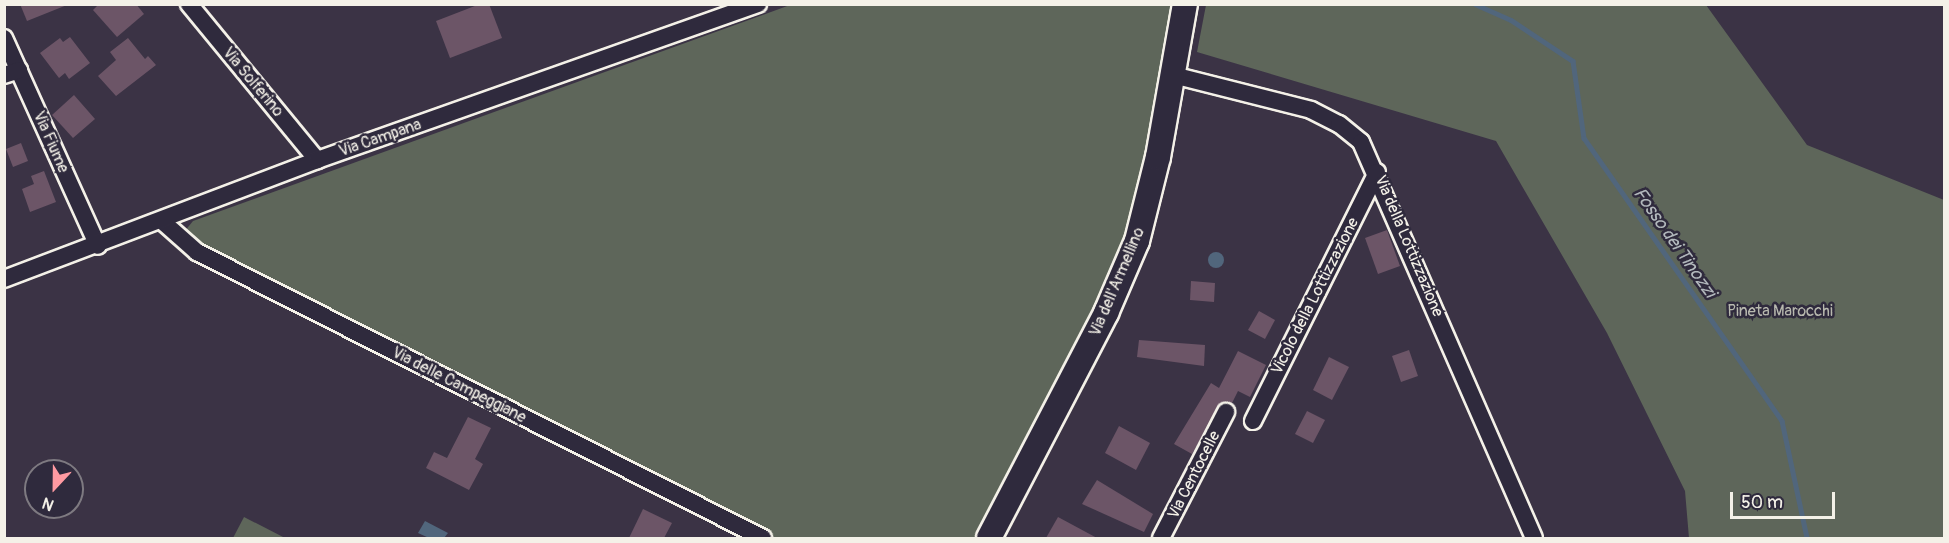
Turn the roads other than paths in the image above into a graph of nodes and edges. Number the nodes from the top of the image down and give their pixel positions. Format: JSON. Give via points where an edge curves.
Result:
{"nodes":[{"id":1,"x":189,"y":4,"type":"edge"},
{"id":2,"x":758,"y":4,"type":"edge"},
{"id":3,"x":1185,"y":4,"type":"edge"},
{"id":4,"x":4,"y":38,"type":"edge"},
{"id":5,"x":12,"y":73,"type":"edge"},
{"id":6,"x":1173,"y":75,"type":"junction"},
{"id":7,"x":318,"y":160,"type":"junction"},
{"id":8,"x":1377,"y":172,"type":"junction"},
{"id":9,"x":162,"y":221,"type":"junction"},
{"id":10,"x":98,"y":246,"type":"junction"},
{"id":11,"x":4,"y":279,"type":"edge"},
{"id":12,"x":1226,"y":412,"type":"dead end"},
{"id":13,"x":1253,"y":421,"type":"dead end"},
{"id":14,"x":763,"y":538,"type":"edge"},
{"id":15,"x":989,"y":538,"type":"edge"},
{"id":16,"x":1161,"y":538,"type":"edge"},
{"id":17,"x":1534,"y":538,"type":"edge"}],
"edges":[{"from":1,"to":7,"type":"street","name":"Via Solferino"},
{"from":2,"to":7,"type":"street","name":"Via Campana"},
{"from":3,"to":6,"type":"street","name":"Via dell'Armellino"},
{"from":4,"to":5,"type":"street","name":"Via Fiume"},
{"from":5,"to":10,"type":"street","name":"Via Fiume"},
{"from":6,"to":8,"type":"street","name":"Via della Lottizzazione","via":[[1327,117],[1360,142]]},
{"from":6,"to":15,"type":"street","name":"Via dell'Armellino","via":[[1152,190],[1129,260]]},
{"from":7,"to":9,"type":"street","name":"Via Campana"},
{"from":8,"to":13,"type":"street","name":"Vicolo della Lottizzazione"},
{"from":8,"to":17,"type":"street","name":"Via della Lottizzazione"},
{"from":9,"to":10,"type":"street","name":"Via Campana"},
{"from":9,"to":14,"type":"street","name":"Via delle Campeggiane","via":[[197,252]]},
{"from":10,"to":11,"type":"street","name":"Via Campana"},
{"from":12,"to":16,"type":"street","name":"Via Centocelle"}]}
